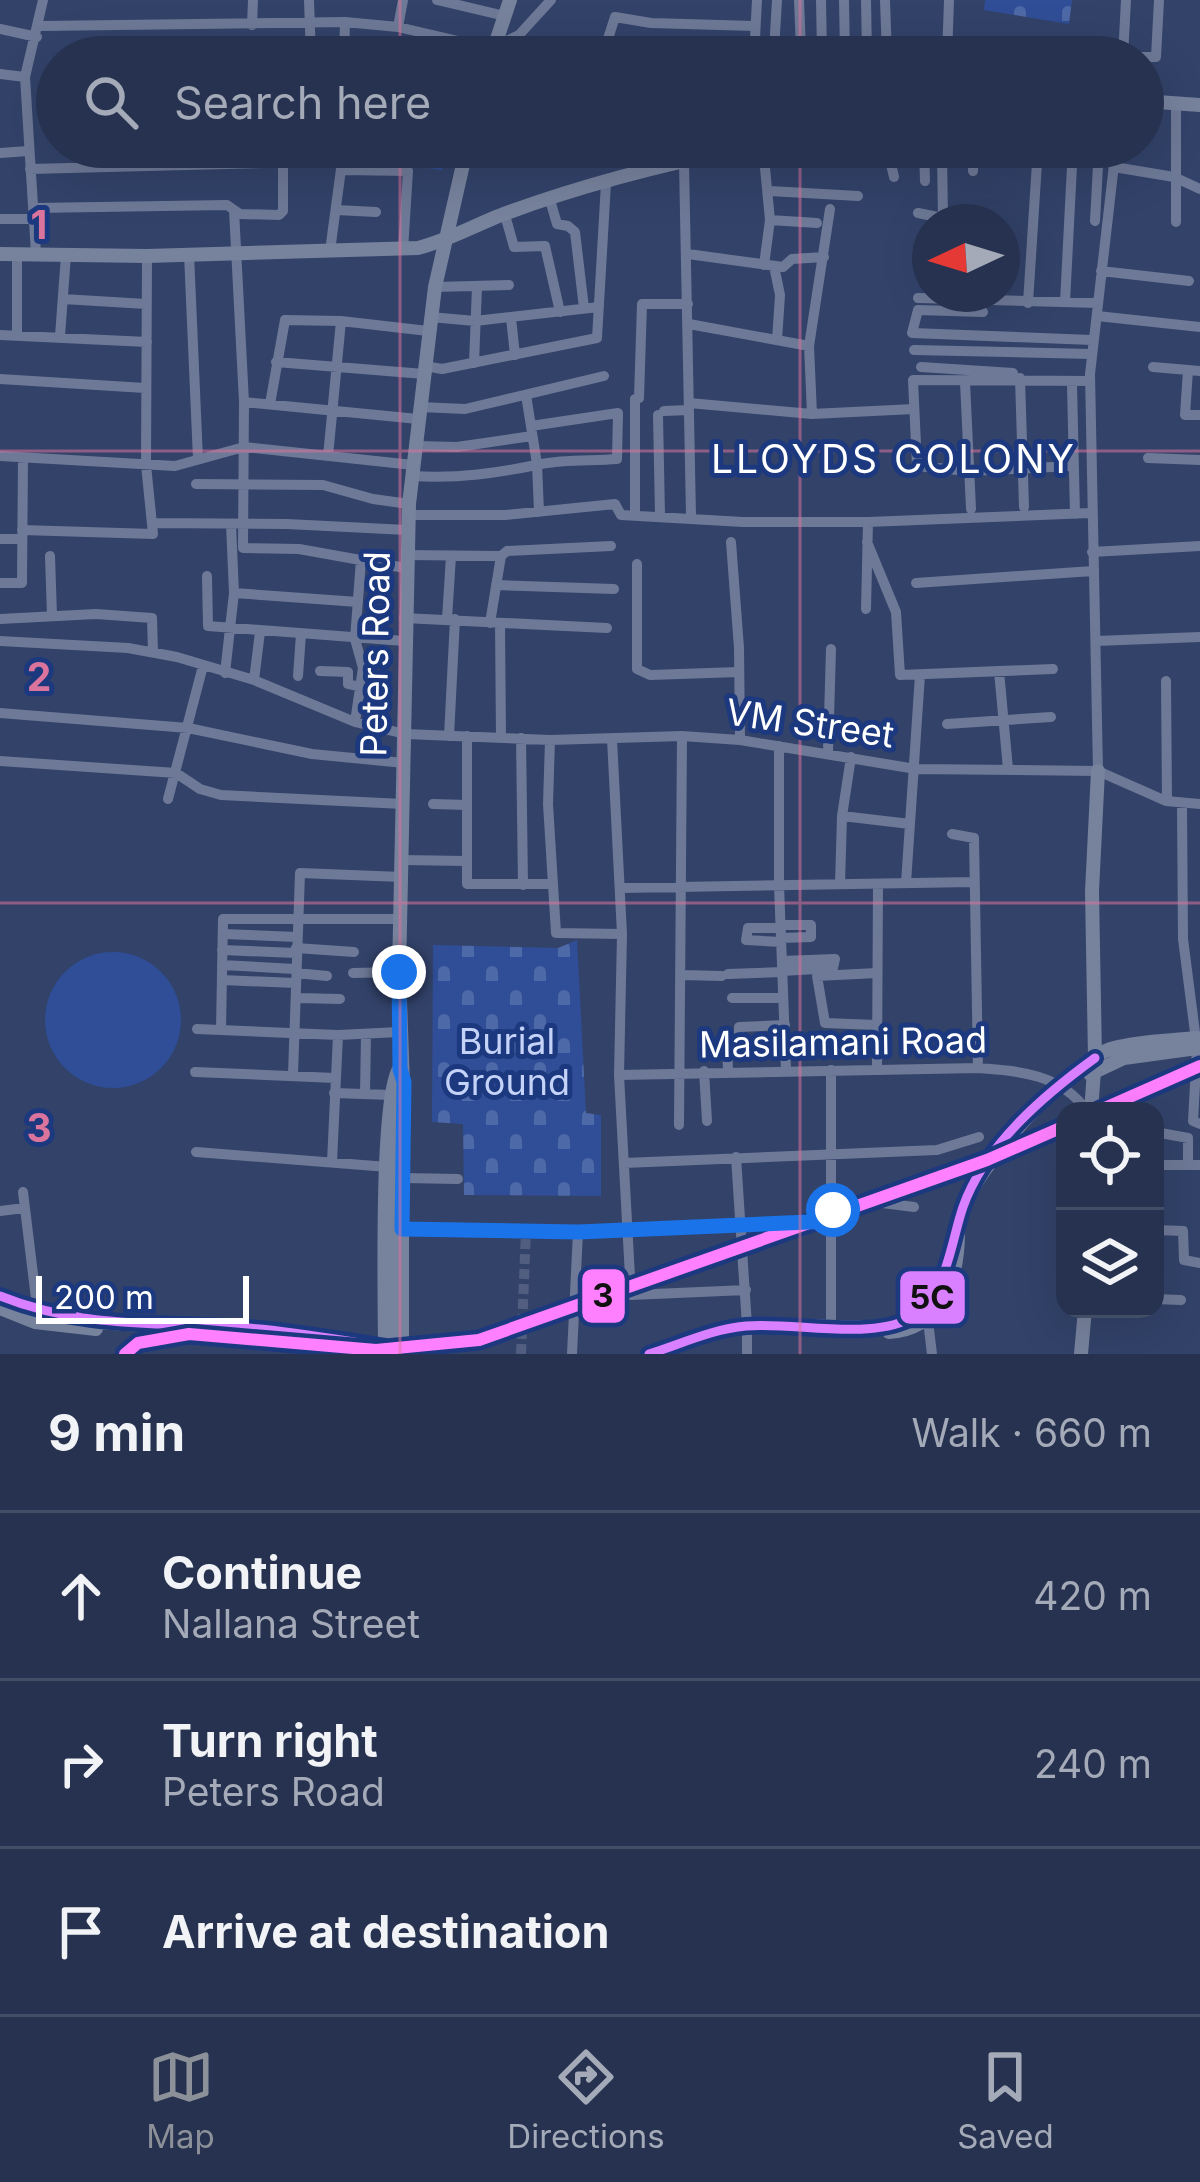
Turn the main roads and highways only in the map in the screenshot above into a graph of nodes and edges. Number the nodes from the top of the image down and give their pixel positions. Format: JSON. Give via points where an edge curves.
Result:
{"nodes":[{"id":1,"x":510,"y":0,"type":"edge"},
{"id":2,"x":498,"y":36,"type":"edge"},
{"id":3,"x":1164,"y":102,"type":"edge"},
{"id":4,"x":1200,"y":105,"type":"edge"},
{"id":5,"x":462,"y":168,"type":"edge"},
{"id":6,"x":658,"y":168,"type":"edge"},
{"id":7,"x":443,"y":242,"type":"junction"},
{"id":8,"x":8,"y":255,"type":"edge"},
{"id":9,"x":1098,"y":771,"type":"road end"},
{"id":10,"x":1197,"y":1043,"type":"edge"},
{"id":11,"x":1094,"y":1065,"type":"junction"},
{"id":12,"x":400,"y":1069,"type":"junction"},
{"id":13,"x":395,"y":1096,"type":"junction"},
{"id":14,"x":1090,"y":1102,"type":"edge"},
{"id":15,"x":958,"y":1225,"type":"junction"},
{"id":16,"x":394,"y":1228,"type":"junction"},
{"id":17,"x":0,"y":1296,"type":"edge"},
{"id":18,"x":0,"y":1307,"type":"edge"},
{"id":19,"x":39,"y":1316,"type":"junction"},
{"id":20,"x":1084,"y":1318,"type":"edge"},
{"id":21,"x":831,"y":1328,"type":"junction"},
{"id":22,"x":747,"y":1331,"type":"junction"},
{"id":23,"x":389,"y":1352,"type":"edge"},
{"id":24,"x":369,"y":1354,"type":"edge"},
{"id":25,"x":401,"y":1354,"type":"edge"},
{"id":26,"x":649,"y":1354,"type":"edge"},
{"id":27,"x":667,"y":1354,"type":"edge"},
{"id":28,"x":1081,"y":1354,"type":"edge"}],
"edges":[{"from":1,"to":2,"type":"main road"},
{"from":3,"to":4,"type":"main road"},
{"from":5,"to":7,"type":"main road","name":"Peters Road"},
{"from":6,"to":7,"type":"main road"},
{"from":7,"to":8,"type":"main road","via":[[403,250]]},
{"from":7,"to":12,"type":"main road","name":"Peters Road","via":[[408,516]]},
{"from":9,"to":11,"type":"main road"},
{"from":10,"to":11,"type":"main road"},
{"from":11,"to":14,"type":"main road"},
{"from":11,"to":15,"type":"main road","via":[[986,1163]]},
{"from":12,"to":13,"type":"main road"},
{"from":12,"to":16,"type":"main road","name":"Peters Road","via":[[403,1178]]},
{"from":13,"to":16,"type":"main road","name":"Peters Road","via":[[388,1167]]},
{"from":13,"to":23,"type":"main road","bridge":true},
{"from":15,"to":21,"type":"main road","via":[[934,1290],[912,1319]]},
{"from":15,"to":21,"type":"main road","via":[[957,1261],[928,1321],[905,1331]]},
{"from":16,"to":23,"type":"main road","name":"Peters Road"},
{"from":16,"to":25,"type":"main road","name":"Peters Road"},
{"from":17,"to":19,"type":"main road"},
{"from":18,"to":19,"type":"main road"},
{"from":19,"to":23,"type":"main road","via":[[232,1327]]},
{"from":19,"to":24,"type":"main road","via":[[83,1329],[296,1338]]},
{"from":20,"to":28,"type":"main road"},
{"from":21,"to":22,"type":"main road"},
{"from":22,"to":26,"type":"main road"},
{"from":22,"to":27,"type":"main road"}]}
